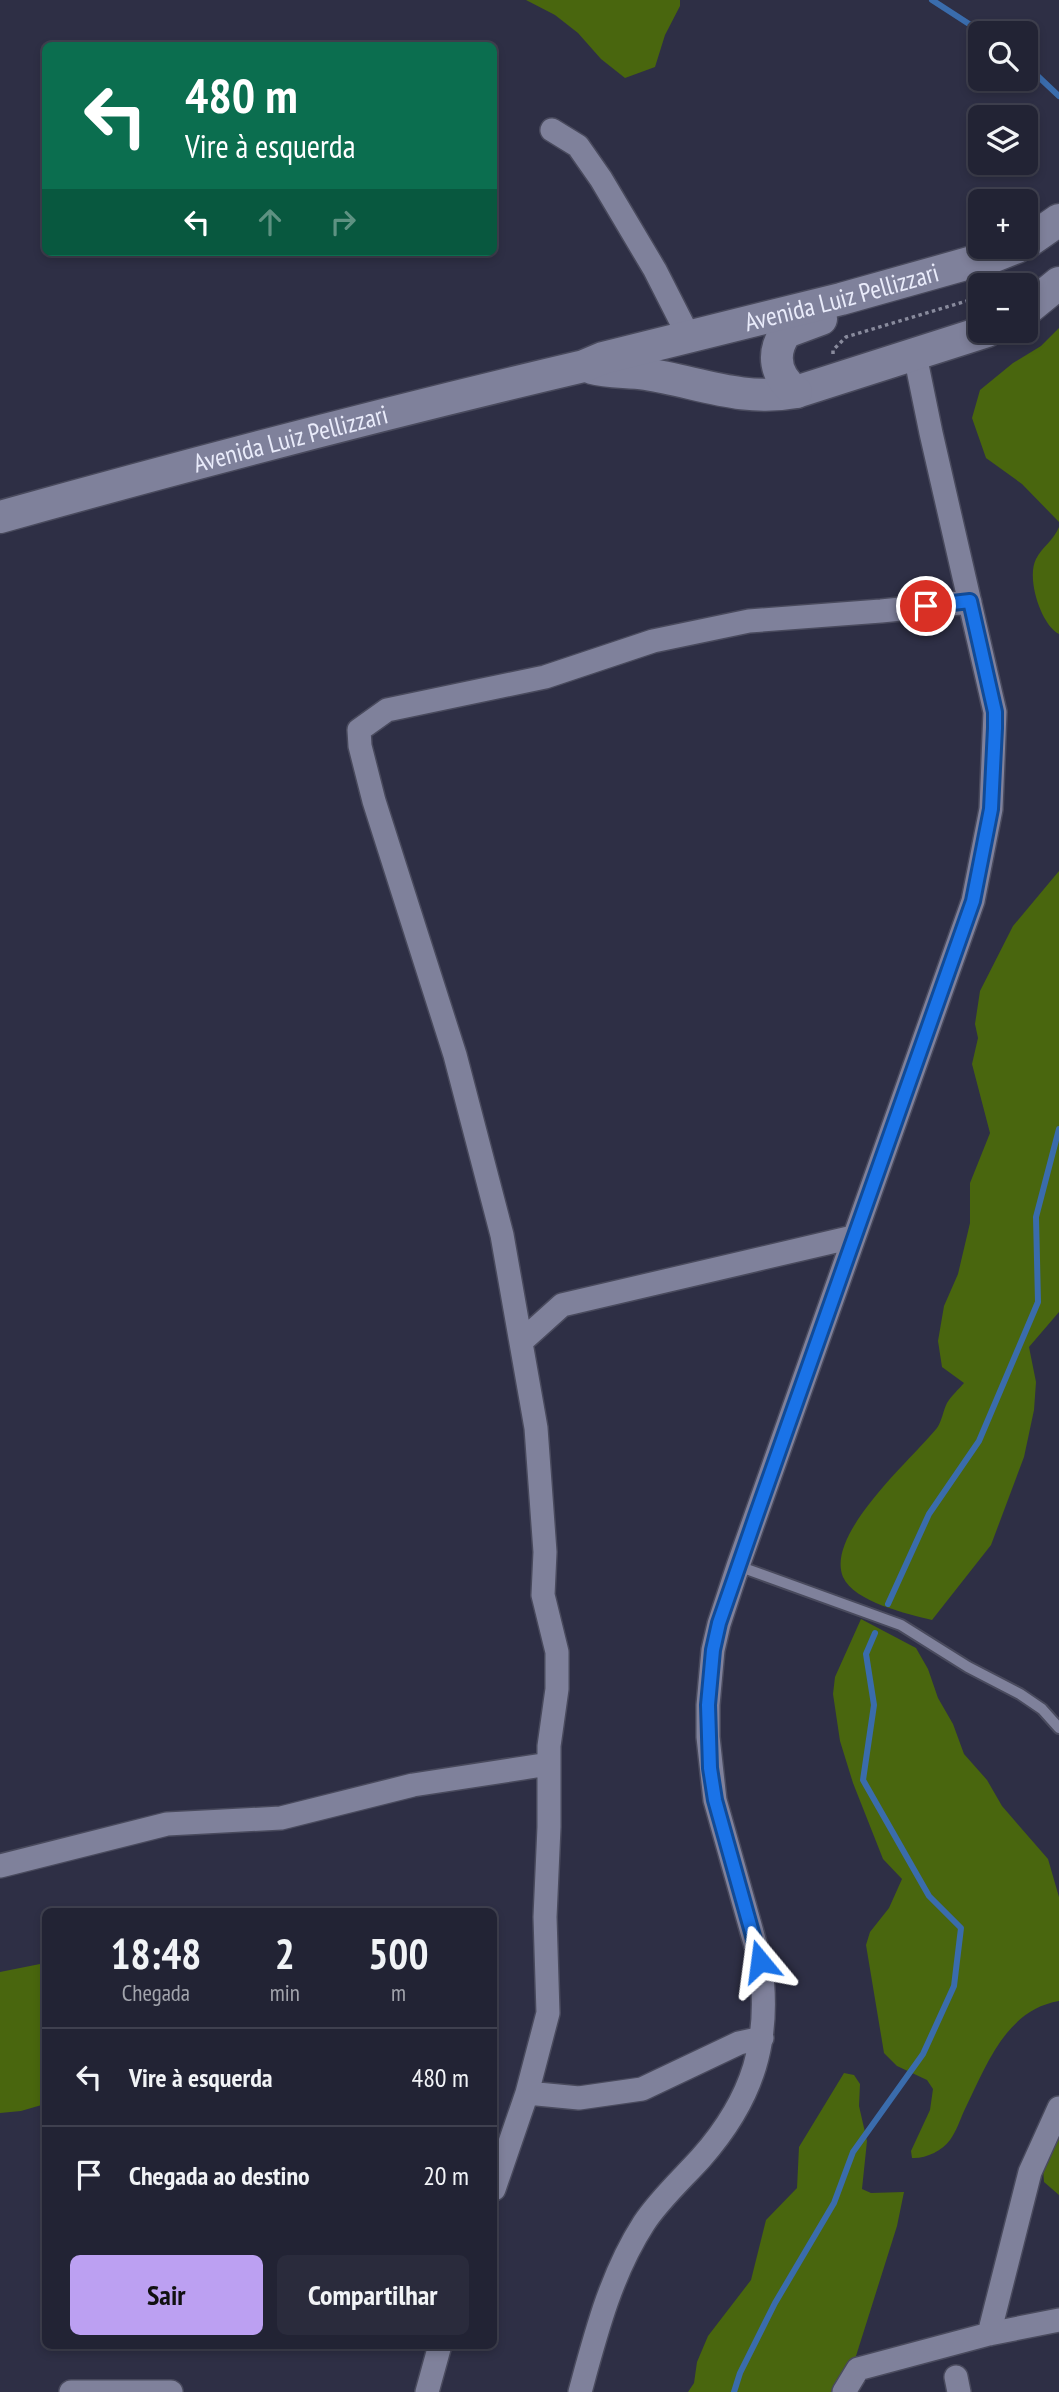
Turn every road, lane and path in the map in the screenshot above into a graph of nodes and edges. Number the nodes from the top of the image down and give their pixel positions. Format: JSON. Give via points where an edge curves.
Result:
{"nodes":[{"id":1,"x":552,"y":130,"type":"dead end"},
{"id":2,"x":1059,"y":220,"type":"edge"},
{"id":3,"x":1038,"y":235,"type":"edge"},
{"id":4,"x":983,"y":259,"type":"edge"},
{"id":5,"x":1059,"y":283,"type":"edge"},
{"id":6,"x":841,"y":299,"type":"junction"},
{"id":7,"x":1038,"y":300,"type":"edge"},
{"id":8,"x":968,"y":301,"type":"edge"},
{"id":9,"x":690,"y":337,"type":"junction"},
{"id":10,"x":968,"y":337,"type":"edge"},
{"id":11,"x":915,"y":355,"type":"junction"},
{"id":12,"x":584,"y":366,"type":"junction"},
{"id":13,"x":839,"y":378,"type":"junction"},
{"id":14,"x":796,"y":392,"type":"junction"},
{"id":15,"x":0,"y":517,"type":"edge"},
{"id":16,"x":970,"y":601,"type":"junction"},
{"id":17,"x":853,"y":1237,"type":"junction"},
{"id":18,"x":522,"y":1341,"type":"junction"},
{"id":19,"x":738,"y":1566,"type":"junction"},
{"id":20,"x":1059,"y":1728,"type":"edge"},
{"id":21,"x":549,"y":1764,"type":"junction"},
{"id":22,"x":0,"y":1866,"type":"edge"},
{"id":23,"x":762,"y":2038,"type":"junction"},
{"id":24,"x":527,"y":2093,"type":"junction"},
{"id":25,"x":1059,"y":2108,"type":"edge"},
{"id":26,"x":497,"y":2180,"type":"edge"},
{"id":27,"x":1059,"y":2320,"type":"edge"},
{"id":28,"x":989,"y":2334,"type":"junction"},
{"id":29,"x":439,"y":2349,"type":"edge"},
{"id":30,"x":71,"y":2392,"type":"edge"},
{"id":31,"x":171,"y":2392,"type":"edge"},
{"id":32,"x":427,"y":2392,"type":"edge"},
{"id":33,"x":580,"y":2392,"type":"edge"},
{"id":34,"x":844,"y":2392,"type":"edge"}],
"edges":[{"from":1,"to":9,"type":"street","via":[[578,146],[601,179]]},
{"from":2,"to":3,"type":"main road"},
{"from":4,"to":6,"type":"main road","name":"Avenida Luiz Pellizzari"},
{"from":5,"to":7,"type":"main road"},
{"from":6,"to":9,"type":"main road","name":"Avenida Luiz Pellizzari"},
{"from":6,"to":14,"type":"main road","via":[[828,317],[781,338],[776,354],[779,371]]},
{"from":8,"to":13,"type":"path","via":[[846,337],[833,350]]},
{"from":9,"to":12,"type":"main road","name":"Avenida Luiz Pellizzari"},
{"from":10,"to":11,"type":"main road","name":"Avenida Luiz Pellizzari"},
{"from":11,"to":13,"type":"main road","name":"Avenida Luiz Pellizzari"},
{"from":11,"to":16,"type":"street"},
{"from":12,"to":14,"type":"main road","name":"Avenida Luiz Pellizzari","via":[[750,396]]},
{"from":12,"to":15,"type":"main road","name":"Avenida Luiz Pellizzari","via":[[240,450]]},
{"from":13,"to":14,"type":"main road","name":"Avenida Luiz Pellizzari"},
{"from":16,"to":17,"type":"street","via":[[995,712],[986,840],[973,901]]},
{"from":16,"to":18,"type":"street","via":[[749,621],[653,641],[545,677],[387,710],[359,730],[374,801],[455,1055],[502,1235]]},
{"from":17,"to":18,"type":"street","via":[[562,1305]]},
{"from":17,"to":19,"type":"street"},
{"from":18,"to":21,"type":"street","via":[[536,1427],[545,1552],[543,1595],[558,1652]]},
{"from":19,"to":20,"type":"lane","via":[[901,1625],[1020,1694]]},
{"from":19,"to":23,"type":"street","via":[[713,1650],[708,1737],[715,1800],[760,1961],[765,2013]]},
{"from":21,"to":22,"type":"street","via":[[413,1785],[281,1818],[166,1824]]},
{"from":21,"to":24,"type":"street","via":[[548,2013]]},
{"from":23,"to":24,"type":"street","via":[[739,2043],[642,2089],[579,2098]]},
{"from":23,"to":33,"type":"street","via":[[757,2064],[738,2108],[646,2220],[631,2245],[606,2302]]},
{"from":24,"to":26,"type":"street"},
{"from":25,"to":28,"type":"street","via":[[1030,2172]]},
{"from":27,"to":28,"type":"street"},
{"from":28,"to":34,"type":"street","via":[[858,2369]]},
{"from":29,"to":32,"type":"street"},
{"from":30,"to":31,"type":"street"}]}
